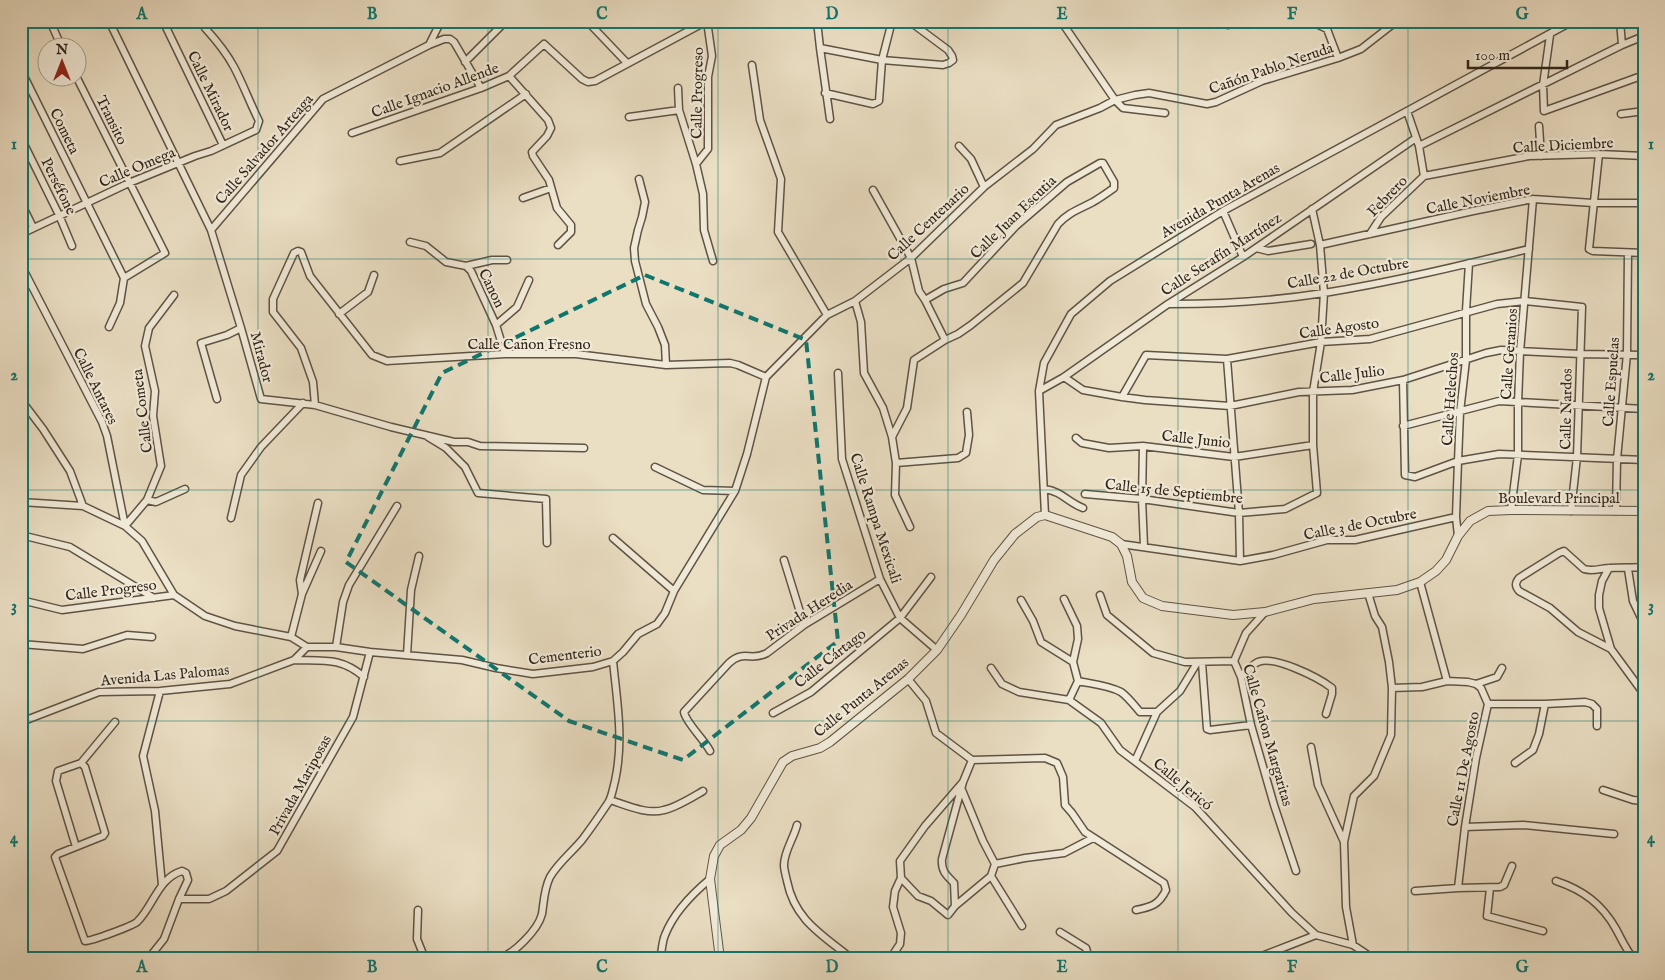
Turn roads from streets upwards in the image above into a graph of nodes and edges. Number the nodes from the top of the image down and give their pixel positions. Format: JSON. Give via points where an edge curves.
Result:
{"nodes":[{"id":1,"x":50,"y":21,"type":"edge"},
{"id":2,"x":109,"y":21,"type":"edge"},
{"id":3,"x":163,"y":21,"type":"edge"},
{"id":4,"x":441,"y":21,"type":"edge"},
{"id":5,"x":506,"y":21,"type":"edge"},
{"id":6,"x":587,"y":21,"type":"edge"},
{"id":7,"x":707,"y":21,"type":"edge"},
{"id":8,"x":818,"y":21,"type":"edge"},
{"id":9,"x":892,"y":21,"type":"edge"},
{"id":10,"x":909,"y":21,"type":"edge"},
{"id":11,"x":1062,"y":21,"type":"edge"},
{"id":12,"x":1310,"y":21,"type":"edge"},
{"id":13,"x":1397,"y":21,"type":"edge"},
{"id":14,"x":1573,"y":21,"type":"edge"},
{"id":15,"x":1620,"y":21,"type":"edge"},
{"id":16,"x":206,"y":28,"type":"dead end"},
{"id":17,"x":1550,"y":35,"type":"junction"},
{"id":18,"x":1644,"y":36,"type":"edge"},
{"id":19,"x":58,"y":38,"type":"edge"},
{"id":20,"x":429,"y":45,"type":"junction"},
{"id":21,"x":1622,"y":45,"type":"junction"},
{"id":22,"x":820,"y":48,"type":"junction"},
{"id":23,"x":1338,"y":58,"type":"junction"},
{"id":24,"x":882,"y":60,"type":"junction"},
{"id":25,"x":466,"y":62,"type":"junction"},
{"id":26,"x":627,"y":63,"type":"junction"},
{"id":27,"x":752,"y":65,"type":"dead end"},
{"id":28,"x":21,"y":70,"type":"edge"},
{"id":29,"x":1644,"y":74,"type":"edge"},
{"id":30,"x":509,"y":76,"type":"junction"},
{"id":31,"x":1543,"y":85,"type":"junction"},
{"id":32,"x":82,"y":88,"type":"edge"},
{"id":33,"x":481,"y":88,"type":"junction"},
{"id":34,"x":678,"y":88,"type":"dead end"},
{"id":35,"x":825,"y":93,"type":"junction"},
{"id":36,"x":526,"y":94,"type":"junction"},
{"id":37,"x":1115,"y":100,"type":"junction"},
{"id":38,"x":679,"y":110,"type":"junction"},
{"id":39,"x":1644,"y":110,"type":"edge"},
{"id":40,"x":1407,"y":111,"type":"junction"},
{"id":41,"x":1165,"y":113,"type":"dead end"},
{"id":42,"x":1621,"y":114,"type":"dead end"},
{"id":43,"x":629,"y":117,"type":"dead end"},
{"id":44,"x":830,"y":119,"type":"dead end"},
{"id":45,"x":1540,"y":126,"type":"dead end"},
{"id":46,"x":352,"y":133,"type":"dead end"},
{"id":47,"x":21,"y":138,"type":"edge"},
{"id":48,"x":1416,"y":138,"type":"junction"},
{"id":49,"x":223,"y":145,"type":"junction"},
{"id":50,"x":959,"y":146,"type":"dead end"},
{"id":51,"x":1419,"y":146,"type":"junction"},
{"id":52,"x":1599,"y":154,"type":"junction"},
{"id":53,"x":1540,"y":156,"type":"junction"},
{"id":54,"x":1644,"y":156,"type":"edge"},
{"id":55,"x":400,"y":161,"type":"dead end"},
{"id":56,"x":177,"y":163,"type":"junction"},
{"id":57,"x":696,"y":164,"type":"junction"},
{"id":58,"x":1424,"y":176,"type":"junction"},
{"id":59,"x":638,"y":179,"type":"dead end"},
{"id":60,"x":130,"y":183,"type":"junction"},
{"id":61,"x":984,"y":187,"type":"junction"},
{"id":62,"x":551,"y":188,"type":"junction"},
{"id":63,"x":874,"y":190,"type":"dead end"},
{"id":64,"x":523,"y":198,"type":"dead end"},
{"id":65,"x":1533,"y":199,"type":"junction"},
{"id":66,"x":21,"y":203,"type":"edge"},
{"id":67,"x":86,"y":203,"type":"junction"},
{"id":68,"x":1593,"y":203,"type":"junction"},
{"id":69,"x":1644,"y":203,"type":"edge"},
{"id":70,"x":1312,"y":209,"type":"junction"},
{"id":71,"x":1223,"y":211,"type":"junction"},
{"id":72,"x":60,"y":215,"type":"junction"},
{"id":73,"x":33,"y":228,"type":"junction"},
{"id":74,"x":210,"y":230,"type":"junction"},
{"id":75,"x":21,"y":234,"type":"edge"},
{"id":76,"x":1370,"y":234,"type":"junction"},
{"id":77,"x":410,"y":242,"type":"dead end"},
{"id":78,"x":1311,"y":244,"type":"dead end"},
{"id":79,"x":558,"y":245,"type":"dead end"},
{"id":80,"x":72,"y":246,"type":"dead end"},
{"id":81,"x":1320,"y":246,"type":"junction"},
{"id":82,"x":1256,"y":248,"type":"junction"},
{"id":83,"x":1530,"y":249,"type":"junction"},
{"id":84,"x":1628,"y":253,"type":"junction"},
{"id":85,"x":1644,"y":253,"type":"edge"},
{"id":86,"x":1243,"y":257,"type":"junction"},
{"id":87,"x":911,"y":258,"type":"junction"},
{"id":88,"x":507,"y":260,"type":"dead end"},
{"id":89,"x":713,"y":261,"type":"dead end"},
{"id":90,"x":1469,"y":263,"type":"junction"},
{"id":91,"x":21,"y":265,"type":"edge"},
{"id":92,"x":466,"y":266,"type":"junction"},
{"id":93,"x":374,"y":275,"type":"dead end"},
{"id":94,"x":124,"y":278,"type":"junction"},
{"id":95,"x":529,"y":280,"type":"dead end"},
{"id":96,"x":1324,"y":293,"type":"junction"},
{"id":97,"x":174,"y":295,"type":"dead end"},
{"id":98,"x":925,"y":300,"type":"junction"},
{"id":99,"x":855,"y":301,"type":"junction"},
{"id":100,"x":1525,"y":301,"type":"junction"},
{"id":101,"x":1168,"y":304,"type":"junction"},
{"id":102,"x":1582,"y":307,"type":"joint"},
{"id":103,"x":1466,"y":311,"type":"junction"},
{"id":104,"x":339,"y":314,"type":"junction"},
{"id":105,"x":827,"y":315,"type":"junction"},
{"id":106,"x":496,"y":325,"type":"junction"},
{"id":107,"x":109,"y":327,"type":"dead end"},
{"id":108,"x":241,"y":328,"type":"junction"},
{"id":109,"x":945,"y":340,"type":"junction"},
{"id":110,"x":1321,"y":342,"type":"junction"},
{"id":111,"x":1520,"y":352,"type":"junction"},
{"id":112,"x":505,"y":354,"type":"junction"},
{"id":113,"x":1580,"y":354,"type":"junction"},
{"id":114,"x":1627,"y":354,"type":"junction"},
{"id":115,"x":1644,"y":355,"type":"edge"},
{"id":116,"x":1227,"y":359,"type":"junction"},
{"id":117,"x":1466,"y":360,"type":"junction"},
{"id":118,"x":666,"y":365,"type":"junction"},
{"id":119,"x":838,"y":373,"type":"dead end"},
{"id":120,"x":766,"y":377,"type":"junction"},
{"id":121,"x":1064,"y":377,"type":"junction"},
{"id":122,"x":1403,"y":380,"type":"junction"},
{"id":123,"x":1039,"y":391,"type":"junction"},
{"id":124,"x":1313,"y":392,"type":"junction"},
{"id":125,"x":1122,"y":397,"type":"junction"},
{"id":126,"x":217,"y":399,"type":"dead end"},
{"id":127,"x":21,"y":400,"type":"edge"},
{"id":128,"x":303,"y":403,"type":"junction"},
{"id":129,"x":1518,"y":403,"type":"junction"},
{"id":130,"x":315,"y":405,"type":"junction"},
{"id":131,"x":1230,"y":406,"type":"junction"},
{"id":132,"x":1578,"y":406,"type":"junction"},
{"id":133,"x":1622,"y":408,"type":"junction"},
{"id":134,"x":1644,"y":409,"type":"edge"},
{"id":135,"x":967,"y":412,"type":"dead end"},
{"id":136,"x":1460,"y":412,"type":"junction"},
{"id":137,"x":1403,"y":426,"type":"junction"},
{"id":138,"x":422,"y":434,"type":"junction"},
{"id":139,"x":892,"y":437,"type":"junction"},
{"id":140,"x":1076,"y":438,"type":"dead end"},
{"id":141,"x":1313,"y":445,"type":"junction"},
{"id":142,"x":1143,"y":446,"type":"junction"},
{"id":143,"x":584,"y":448,"type":"dead end"},
{"id":144,"x":1518,"y":455,"type":"junction"},
{"id":145,"x":1234,"y":457,"type":"junction"},
{"id":146,"x":1577,"y":457,"type":"junction"},
{"id":147,"x":1618,"y":459,"type":"junction"},
{"id":148,"x":1644,"y":460,"type":"edge"},
{"id":149,"x":1458,"y":462,"type":"junction"},
{"id":150,"x":896,"y":463,"type":"junction"},
{"id":151,"x":655,"y":467,"type":"dead end"},
{"id":152,"x":185,"y":489,"type":"dead end"},
{"id":153,"x":1045,"y":489,"type":"junction"},
{"id":154,"x":735,"y":491,"type":"junction"},
{"id":155,"x":1085,"y":494,"type":"dead end"},
{"id":156,"x":147,"y":500,"type":"junction"},
{"id":157,"x":1142,"y":500,"type":"junction"},
{"id":158,"x":21,"y":502,"type":"edge"},
{"id":159,"x":318,"y":503,"type":"dead end"},
{"id":160,"x":83,"y":506,"type":"junction"},
{"id":161,"x":398,"y":506,"type":"dead end"},
{"id":162,"x":1083,"y":508,"type":"dead end"},
{"id":163,"x":1512,"y":510,"type":"junction"},
{"id":164,"x":1571,"y":511,"type":"junction"},
{"id":165,"x":1644,"y":511,"type":"edge"},
{"id":166,"x":1616,"y":512,"type":"junction"},
{"id":167,"x":1239,"y":513,"type":"junction"},
{"id":168,"x":1045,"y":514,"type":"junction"},
{"id":169,"x":1456,"y":517,"type":"junction"},
{"id":170,"x":231,"y":518,"type":"dead end"},
{"id":171,"x":125,"y":526,"type":"junction"},
{"id":172,"x":910,"y":527,"type":"dead end"},
{"id":173,"x":21,"y":535,"type":"edge"},
{"id":174,"x":1458,"y":536,"type":"junction"},
{"id":175,"x":613,"y":538,"type":"dead end"},
{"id":176,"x":547,"y":542,"type":"dead end"},
{"id":177,"x":1121,"y":544,"type":"junction"},
{"id":178,"x":1144,"y":546,"type":"junction"},
{"id":179,"x":321,"y":551,"type":"dead end"},
{"id":180,"x":419,"y":556,"type":"dead end"},
{"id":181,"x":784,"y":560,"type":"dead end"},
{"id":182,"x":1240,"y":561,"type":"junction"},
{"id":183,"x":1644,"y":567,"type":"edge"},
{"id":184,"x":1609,"y":568,"type":"junction"},
{"id":185,"x":1628,"y":569,"type":"junction"},
{"id":186,"x":931,"y":577,"type":"dead end"},
{"id":187,"x":880,"y":579,"type":"junction"},
{"id":188,"x":1420,"y":582,"type":"junction"},
{"id":189,"x":674,"y":591,"type":"junction"},
{"id":190,"x":1368,"y":593,"type":"junction"},
{"id":191,"x":302,"y":594,"type":"junction"},
{"id":192,"x":174,"y":595,"type":"junction"},
{"id":193,"x":1100,"y":595,"type":"dead end"},
{"id":194,"x":155,"y":598,"type":"junction"},
{"id":195,"x":1064,"y":599,"type":"dead end"},
{"id":196,"x":21,"y":600,"type":"edge"},
{"id":197,"x":1021,"y":600,"type":"dead end"},
{"id":198,"x":1265,"y":612,"type":"junction"},
{"id":199,"x":900,"y":618,"type":"junction"},
{"id":200,"x":1644,"y":624,"type":"edge"},
{"id":201,"x":804,"y":625,"type":"junction"},
{"id":202,"x":152,"y":637,"type":"dead end"},
{"id":203,"x":291,"y":637,"type":"junction"},
{"id":204,"x":21,"y":644,"type":"edge"},
{"id":205,"x":336,"y":647,"type":"junction"},
{"id":206,"x":307,"y":648,"type":"junction"},
{"id":207,"x":1611,"y":649,"type":"junction"},
{"id":208,"x":937,"y":650,"type":"junction"},
{"id":209,"x":370,"y":652,"type":"junction"},
{"id":210,"x":407,"y":655,"type":"junction"},
{"id":211,"x":294,"y":660,"type":"junction"},
{"id":212,"x":613,"y":661,"type":"junction"},
{"id":213,"x":1234,"y":661,"type":"junction"},
{"id":214,"x":1072,"y":662,"type":"junction"},
{"id":215,"x":1199,"y":663,"type":"junction"},
{"id":216,"x":991,"y":668,"type":"dead end"},
{"id":217,"x":1502,"y":668,"type":"dead end"},
{"id":218,"x":364,"y":677,"type":"junction"},
{"id":219,"x":1242,"y":677,"type":"junction"},
{"id":220,"x":908,"y":679,"type":"junction"},
{"id":221,"x":1078,"y":680,"type":"junction"},
{"id":222,"x":1447,"y":681,"type":"junction"},
{"id":223,"x":1476,"y":684,"type":"junction"},
{"id":224,"x":1392,"y":688,"type":"junction"},
{"id":225,"x":160,"y":691,"type":"junction"},
{"id":226,"x":1644,"y":694,"type":"edge"},
{"id":227,"x":1069,"y":700,"type":"junction"},
{"id":228,"x":1488,"y":704,"type":"junction"},
{"id":229,"x":1545,"y":704,"type":"junction"},
{"id":230,"x":1157,"y":712,"type":"junction"},
{"id":231,"x":773,"y":713,"type":"dead end"},
{"id":232,"x":1326,"y":714,"type":"dead end"},
{"id":233,"x":21,"y":722,"type":"edge"},
{"id":234,"x":115,"y":722,"type":"dead end"},
{"id":235,"x":1251,"y":725,"type":"junction"},
{"id":236,"x":1597,"y":726,"type":"dead end"},
{"id":237,"x":1311,"y":747,"type":"dead end"},
{"id":238,"x":710,"y":751,"type":"dead end"},
{"id":239,"x":972,"y":760,"type":"junction"},
{"id":240,"x":1135,"y":761,"type":"junction"},
{"id":241,"x":81,"y":764,"type":"junction"},
{"id":242,"x":1515,"y":764,"type":"dead end"},
{"id":243,"x":962,"y":786,"type":"junction"},
{"id":244,"x":1603,"y":790,"type":"dead end"},
{"id":245,"x":703,"y":791,"type":"dead end"},
{"id":246,"x":610,"y":800,"type":"junction"},
{"id":247,"x":1644,"y":801,"type":"edge"},
{"id":248,"x":797,"y":825,"type":"dead end"},
{"id":249,"x":1465,"y":828,"type":"junction"},
{"id":250,"x":1614,"y":834,"type":"dead end"},
{"id":251,"x":1093,"y":838,"type":"junction"},
{"id":252,"x":1344,"y":842,"type":"junction"},
{"id":253,"x":76,"y":847,"type":"junction"},
{"id":254,"x":995,"y":864,"type":"junction"},
{"id":255,"x":1512,"y":866,"type":"dead end"},
{"id":256,"x":1296,"y":871,"type":"dead end"},
{"id":257,"x":991,"y":876,"type":"junction"},
{"id":258,"x":901,"y":878,"type":"junction"},
{"id":259,"x":710,"y":879,"type":"junction"},
{"id":260,"x":1556,"y":881,"type":"dead end"},
{"id":261,"x":162,"y":885,"type":"junction"},
{"id":262,"x":1458,"y":888,"type":"junction"},
{"id":263,"x":1490,"y":888,"type":"junction"},
{"id":264,"x":1416,"y":891,"type":"dead end"},
{"id":265,"x":179,"y":899,"type":"junction"},
{"id":266,"x":955,"y":906,"type":"junction"},
{"id":267,"x":418,"y":910,"type":"dead end"},
{"id":268,"x":1136,"y":910,"type":"dead end"},
{"id":269,"x":1022,"y":926,"type":"dead end"},
{"id":270,"x":1544,"y":931,"type":"dead end"},
{"id":271,"x":1060,"y":932,"type":"dead end"},
{"id":272,"x":1316,"y":935,"type":"junction"},
{"id":273,"x":1353,"y":945,"type":"junction"},
{"id":274,"x":507,"y":957,"type":"edge"},
{"id":275,"x":148,"y":959,"type":"edge"},
{"id":276,"x":425,"y":959,"type":"edge"},
{"id":277,"x":498,"y":959,"type":"edge"},
{"id":278,"x":660,"y":959,"type":"edge"},
{"id":279,"x":720,"y":959,"type":"edge"},
{"id":280,"x":852,"y":959,"type":"edge"},
{"id":281,"x":890,"y":959,"type":"edge"},
{"id":282,"x":1089,"y":959,"type":"edge"},
{"id":283,"x":1254,"y":959,"type":"edge"},
{"id":284,"x":1374,"y":959,"type":"edge"},
{"id":285,"x":1634,"y":959,"type":"edge"}],
"edges":[{"from":1,"to":19,"type":"street"},
{"from":2,"to":56,"type":"street","name":"Mirador"},
{"from":3,"to":49,"type":"street","name":"Calle Mirador"},
{"from":4,"to":20,"type":"street"},
{"from":5,"to":25,"type":"street"},
{"from":6,"to":26,"type":"street"},
{"from":7,"to":26,"type":"street"},
{"from":7,"to":57,"type":"street","name":"Calle Progreso","via":[[712,56],[708,77],[708,149]]},
{"from":8,"to":22,"type":"street"},
{"from":9,"to":24,"type":"street"},
{"from":10,"to":24,"type":"street","via":[[948,50],[952,60],[943,65]]},
{"from":11,"to":37,"type":"street"},
{"from":12,"to":23,"type":"street","via":[[1327,29]]},
{"from":13,"to":23,"type":"street","name":"Cañón Pablo Neruda","via":[[1361,49]]},
{"from":14,"to":17,"type":"street","name":"Avenida Punta Arenas"},
{"from":15,"to":21,"type":"street"},
{"from":16,"to":49,"type":"street","name":"Calle Omega","via":[[235,68],[260,121],[256,130]]},
{"from":17,"to":31,"type":"street"},
{"from":17,"to":40,"type":"street","name":"Avenida Punta Arenas"},
{"from":18,"to":21,"type":"street"},
{"from":20,"to":25,"type":"street","name":"Calle Salvador Arteaga","via":[[450,39]]},
{"from":20,"to":74,"type":"street","name":"Calle Salvador Arteaga","via":[[323,99]]},
{"from":21,"to":31,"type":"street"},
{"from":22,"to":24,"type":"street"},
{"from":22,"to":35,"type":"street"},
{"from":23,"to":37,"type":"street","name":"Cañón Pablo Neruda","via":[[1262,81],[1207,104],[1149,93]]},
{"from":24,"to":35,"type":"street","via":[[877,103]]},
{"from":25,"to":33,"type":"street","name":"Calle Salvador Arteaga"},
{"from":26,"to":30,"type":"street","name":"Calle Ignacio Allende","via":[[588,82],[544,44]]},
{"from":27,"to":105,"type":"street","via":[[760,120],[781,179],[778,232]]},
{"from":28,"to":67,"type":"street","name":"Cometa"},
{"from":29,"to":31,"type":"street","via":[[1544,111]]},
{"from":30,"to":33,"type":"street","name":"Calle Ignacio Allende"},
{"from":30,"to":36,"type":"street"},
{"from":31,"to":51,"type":"street"},
{"from":32,"to":60,"type":"street","name":"Transito"},
{"from":33,"to":46,"type":"street","name":"Calle Ignacio Allende"},
{"from":34,"to":38,"type":"street","name":"Calle Progreso"},
{"from":35,"to":44,"type":"street"},
{"from":36,"to":55,"type":"street","via":[[440,154]]},
{"from":36,"to":62,"type":"street","via":[[551,128],[532,152]]},
{"from":37,"to":41,"type":"street","via":[[1123,108]]},
{"from":37,"to":61,"type":"street","name":"Calle Centenario","via":[[1056,125],[1033,149]]},
{"from":38,"to":43,"type":"street","name":"Calle Progreso"},
{"from":38,"to":57,"type":"street","name":"Calle Progreso"},
{"from":39,"to":42,"type":"street"},
{"from":40,"to":48,"type":"street"},
{"from":40,"to":71,"type":"street","name":"Avenida Punta Arenas"},
{"from":45,"to":53,"type":"street"},
{"from":47,"to":72,"type":"street","name":"Perséfone"},
{"from":48,"to":51,"type":"street"},
{"from":48,"to":70,"type":"street","name":"Calle Serafín Martínez"},
{"from":49,"to":56,"type":"street","name":"Calle Omega"},
{"from":50,"to":61,"type":"street","via":[[971,159]]},
{"from":51,"to":58,"type":"street"},
{"from":52,"to":53,"type":"street","name":"Calle Diciembre"},
{"from":52,"to":54,"type":"street","name":"Calle Diciembre"},
{"from":52,"to":68,"type":"street"},
{"from":53,"to":58,"type":"street","name":"Calle Diciembre"},
{"from":56,"to":60,"type":"street","name":"Calle Omega"},
{"from":56,"to":74,"type":"street","name":"Mirador"},
{"from":57,"to":89,"type":"street","via":[[703,194],[704,230]]},
{"from":58,"to":76,"type":"street","name":"Febrero","via":[[1381,217]]},
{"from":59,"to":118,"type":"street","via":[[645,202],[634,248],[635,261],[646,304],[665,345]]},
{"from":60,"to":67,"type":"street","name":"Calle Omega"},
{"from":60,"to":94,"type":"street","name":"Transito","via":[[165,253]]},
{"from":61,"to":87,"type":"street","name":"Calle Centenario"},
{"from":62,"to":64,"type":"street"},
{"from":62,"to":79,"type":"street","via":[[557,208],[571,225],[571,232]]},
{"from":63,"to":87,"type":"street"},
{"from":65,"to":68,"type":"street","name":"Calle Noviembre"},
{"from":65,"to":76,"type":"street","name":"Calle Noviembre"},
{"from":65,"to":83,"type":"street","name":"Calle Geranios"},
{"from":66,"to":73,"type":"street"},
{"from":67,"to":72,"type":"street","name":"Calle Omega"},
{"from":67,"to":94,"type":"street","name":"Cometa"},
{"from":68,"to":69,"type":"street","name":"Calle Noviembre"},
{"from":68,"to":84,"type":"street","via":[[1589,249]]},
{"from":70,"to":81,"type":"street"},
{"from":70,"to":82,"type":"street","name":"Calle Serafín Martínez"},
{"from":71,"to":86,"type":"street"},
{"from":71,"to":123,"type":"street","name":"Avenida Punta Arenas","via":[[1110,282],[1071,314],[1044,362]]},
{"from":72,"to":73,"type":"street","name":"Calle Omega"},
{"from":72,"to":80,"type":"street","name":"Perséfone"},
{"from":73,"to":75,"type":"street","name":"Calle Omega"},
{"from":74,"to":108,"type":"street","name":"Mirador"},
{"from":76,"to":81,"type":"street","name":"Calle Noviembre"},
{"from":77,"to":92,"type":"street","name":"Canon","via":[[426,246],[446,262]]},
{"from":78,"to":82,"type":"street","via":[[1268,251]]},
{"from":81,"to":96,"type":"street"},
{"from":82,"to":86,"type":"street","name":"Calle Serafín Martínez"},
{"from":83,"to":90,"type":"street","name":"Calle 22 de Octubre"},
{"from":83,"to":100,"type":"street","name":"Calle Geranios"},
{"from":84,"to":85,"type":"street"},
{"from":84,"to":114,"type":"street","name":"Calle Espuelas"},
{"from":86,"to":101,"type":"street","name":"Calle Serafín Martínez"},
{"from":87,"to":98,"type":"street","via":[[919,292]]},
{"from":87,"to":99,"type":"street","name":"Calle Centenario"},
{"from":88,"to":92,"type":"street"},
{"from":90,"to":96,"type":"street","name":"Calle 22 de Octubre"},
{"from":90,"to":103,"type":"street","name":"Calle Helechos"},
{"from":91,"to":171,"type":"street","name":"Calle Antares","via":[[102,422]]},
{"from":92,"to":106,"type":"street","name":"Canon"},
{"from":93,"to":104,"type":"street","via":[[368,292]]},
{"from":94,"to":107,"type":"street","via":[[120,303]]},
{"from":95,"to":106,"type":"street","via":[[517,307]]},
{"from":96,"to":101,"type":"street","name":"Calle 22 de Octubre","via":[[1223,304]]},
{"from":96,"to":110,"type":"street"},
{"from":97,"to":156,"type":"street","name":"Calle Cometa","via":[[149,328],[145,346],[155,391],[153,416],[161,466]]},
{"from":98,"to":109,"type":"street"},
{"from":98,"to":109,"type":"street","name":"Calle Juan Escutia","via":[[963,283],[1016,226],[1067,182],[1103,163],[1114,188],[1065,216],[1023,283],[971,325]]},
{"from":99,"to":105,"type":"street","name":"Calle Centenario"},
{"from":99,"to":139,"type":"street","via":[[861,322],[864,373],[883,408]]},
{"from":100,"to":102,"type":"street","name":"Calle Agosto"},
{"from":100,"to":103,"type":"street","name":"Calle Agosto"},
{"from":100,"to":111,"type":"street","name":"Calle Geranios"},
{"from":101,"to":121,"type":"street","name":"Calle Serafín Martínez"},
{"from":102,"to":113,"type":"street","name":"Calle Nardos"},
{"from":103,"to":110,"type":"street","name":"Calle Agosto","via":[[1370,338]]},
{"from":103,"to":117,"type":"street","name":"Calle Helechos"},
{"from":104,"to":112,"type":"street","name":"Calle Cañon Fresno","via":[[372,355],[386,361]]},
{"from":104,"to":130,"type":"street","name":"Calle Cañon Fresno","via":[[310,276],[301,252],[294,253],[273,299],[274,312],[301,348],[313,382]]},
{"from":105,"to":120,"type":"street","name":"Calle Centenario"},
{"from":106,"to":112,"type":"street","name":"Canon"},
{"from":108,"to":126,"type":"street","via":[[202,343]]},
{"from":108,"to":128,"type":"street","name":"Mirador","via":[[261,399]]},
{"from":109,"to":139,"type":"street","name":"Calle Juan Escutia","via":[[914,360],[907,408]]},
{"from":110,"to":116,"type":"street","name":"Calle Agosto"},
{"from":110,"to":124,"type":"street"},
{"from":111,"to":113,"type":"street","name":"Calle Julio"},
{"from":111,"to":117,"type":"street","name":"Calle Julio","via":[[1501,350]]},
{"from":111,"to":129,"type":"street","name":"Calle Geranios"},
{"from":112,"to":118,"type":"street","name":"Calle Cañon Fresno","via":[[576,354]]},
{"from":113,"to":114,"type":"street","name":"Calle Julio"},
{"from":113,"to":132,"type":"street","name":"Calle Nardos"},
{"from":114,"to":115,"type":"street","name":"Calle Julio"},
{"from":114,"to":133,"type":"street","name":"Calle Espuelas"},
{"from":116,"to":125,"type":"street","name":"Calle Agosto","via":[[1146,355]]},
{"from":116,"to":131,"type":"street"},
{"from":117,"to":122,"type":"street","name":"Calle Julio"},
{"from":117,"to":136,"type":"street","name":"Calle Helechos"},
{"from":118,"to":120,"type":"street","name":"Calle Cañon Fresno","via":[[730,363]]},
{"from":119,"to":187,"type":"street","name":"Calle Rampa Mexicali","via":[[842,459]]},
{"from":120,"to":154,"type":"street","name":"Cementerio"},
{"from":121,"to":123,"type":"street","name":"Calle Serafín Martínez"},
{"from":121,"to":125,"type":"street","name":"Calle Julio","via":[[1083,390]]},
{"from":122,"to":124,"type":"street","name":"Calle Julio","via":[[1352,390]]},
{"from":122,"to":137,"type":"street"},
{"from":123,"to":153,"type":"street","name":"Avenida Punta Arenas"},
{"from":124,"to":131,"type":"street","name":"Calle Julio","via":[[1282,394]]},
{"from":124,"to":141,"type":"street"},
{"from":125,"to":131,"type":"street","name":"Calle Julio"},
{"from":127,"to":160,"type":"street","via":[[70,471]]},
{"from":128,"to":130,"type":"street","name":"Mirador"},
{"from":128,"to":170,"type":"street","via":[[241,475]]},
{"from":129,"to":132,"type":"street"},
{"from":129,"to":136,"type":"street","via":[[1493,402]]},
{"from":129,"to":144,"type":"street","name":"Calle Geranios"},
{"from":130,"to":138,"type":"street","name":"Mirador"},
{"from":131,"to":145,"type":"street"},
{"from":132,"to":133,"type":"street"},
{"from":132,"to":146,"type":"street","name":"Calle Nardos"},
{"from":133,"to":134,"type":"street"},
{"from":133,"to":147,"type":"street","name":"Calle Espuelas"},
{"from":135,"to":150,"type":"street","via":[[969,436],[966,453],[958,458]]},
{"from":136,"to":137,"type":"street"},
{"from":136,"to":149,"type":"street","name":"Calle Helechos"},
{"from":137,"to":149,"type":"street","via":[[1404,475],[1414,476]]},
{"from":138,"to":143,"type":"street","name":"Mirador","via":[[480,446]]},
{"from":138,"to":176,"type":"street","via":[[446,448],[465,467],[478,492],[546,499]]},
{"from":139,"to":150,"type":"street"},
{"from":140,"to":142,"type":"street","name":"Calle Junio","via":[[1082,443],[1109,448]]},
{"from":141,"to":145,"type":"street","name":"Calle Junio"},
{"from":141,"to":167,"type":"street","name":"Calle 15 de Septiembre","via":[[1317,493],[1285,509]]},
{"from":142,"to":145,"type":"street","name":"Calle Junio"},
{"from":142,"to":157,"type":"street"},
{"from":144,"to":146,"type":"street"},
{"from":144,"to":149,"type":"street","via":[[1490,455]]},
{"from":144,"to":163,"type":"street","name":"Calle Geranios"},
{"from":145,"to":167,"type":"street"},
{"from":146,"to":147,"type":"street"},
{"from":146,"to":164,"type":"street","name":"Calle Nardos"},
{"from":147,"to":148,"type":"street"},
{"from":147,"to":166,"type":"street","name":"Calle Espuelas"},
{"from":149,"to":169,"type":"street","name":"Calle Helechos"},
{"from":150,"to":172,"type":"street","via":[[896,495]]},
{"from":151,"to":154,"type":"street","via":[[703,490]]},
{"from":152,"to":156,"type":"street","via":[[156,502]]},
{"from":153,"to":162,"type":"street","via":[[1056,491]]},
{"from":153,"to":168,"type":"street","name":"Avenida Punta Arenas"},
{"from":154,"to":189,"type":"street","name":"Cementerio"},
{"from":155,"to":157,"type":"street","name":"Calle 15 de Septiembre"},
{"from":156,"to":171,"type":"street","name":"Calle Cometa"},
{"from":157,"to":167,"type":"street","name":"Calle 15 de Septiembre"},
{"from":157,"to":178,"type":"street"},
{"from":158,"to":160,"type":"street"},
{"from":159,"to":191,"type":"street","via":[[300,580]]},
{"from":160,"to":171,"type":"street"},
{"from":161,"to":205,"type":"street","via":[[350,585],[343,602]]},
{"from":163,"to":164,"type":"street","name":"Boulevard Principal"},
{"from":163,"to":174,"type":"street","name":"Boulevard Principal","via":[[1488,512],[1470,521]]},
{"from":164,"to":166,"type":"street","name":"Boulevard Principal"},
{"from":165,"to":166,"type":"street","name":"Boulevard Principal"},
{"from":167,"to":182,"type":"street"},
{"from":168,"to":177,"type":"street","via":[[1112,537]]},
{"from":168,"to":208,"type":"street","name":"Calle Punta Arenas","via":[[1015,534],[994,560]]},
{"from":169,"to":174,"type":"street","name":"Calle Helechos"},
{"from":169,"to":182,"type":"street","name":"Calle 3 de Octubre","via":[[1356,540],[1327,540]]},
{"from":171,"to":192,"type":"street","via":[[142,541]]},
{"from":173,"to":194,"type":"street","via":[[70,547]]},
{"from":174,"to":188,"type":"street","name":"Boulevard Principal","via":[[1446,560]]},
{"from":175,"to":189,"type":"street"},
{"from":177,"to":178,"type":"street","name":"Calle 3 de Octubre"},
{"from":177,"to":198,"type":"street","name":"Boulevard Principal","via":[[1132,582],[1144,598],[1162,606],[1233,615]]},
{"from":178,"to":182,"type":"street","name":"Calle 3 de Octubre"},
{"from":179,"to":191,"type":"street"},
{"from":180,"to":210,"type":"street","via":[[410,590]]},
{"from":181,"to":201,"type":"street"},
{"from":183,"to":185,"type":"street"},
{"from":184,"to":185,"type":"street"},
{"from":184,"to":207,"type":"street","via":[[1602,580],[1599,608]]},
{"from":184,"to":207,"type":"street","via":[[1588,571],[1564,551],[1519,578],[1516,587],[1550,608],[1578,632]]},
{"from":185,"to":200,"type":"street","via":[[1633,602]]},
{"from":186,"to":199,"type":"street","name":"Calle Cártago"},
{"from":187,"to":199,"type":"street","name":"Calle Rampa Mexicali"},
{"from":187,"to":201,"type":"street","name":"Privada Heredia"},
{"from":188,"to":190,"type":"street","name":"Boulevard Principal","via":[[1397,590]]},
{"from":188,"to":222,"type":"street"},
{"from":189,"to":212,"type":"street","name":"Cementerio","via":[[665,613],[656,624],[638,634]]},
{"from":190,"to":198,"type":"street","name":"Boulevard Principal","via":[[1314,599]]},
{"from":190,"to":224,"type":"street","via":[[1382,627]]},
{"from":191,"to":203,"type":"street"},
{"from":192,"to":194,"type":"street","name":"Calle Progreso"},
{"from":192,"to":203,"type":"street","via":[[205,616],[235,626]]},
{"from":193,"to":215,"type":"street","via":[[1107,616],[1153,653]]},
{"from":194,"to":196,"type":"street","name":"Calle Progreso","via":[[62,610]]},
{"from":195,"to":214,"type":"street","via":[[1078,639]]},
{"from":197,"to":214,"type":"street","via":[[1041,642]]},
{"from":198,"to":213,"type":"street","name":"Calle Cañon Margaritas","via":[[1246,633]]},
{"from":199,"to":208,"type":"street","name":"Calle Rampa Mexicali"},
{"from":199,"to":231,"type":"street","name":"Calle Cártago","via":[[812,692]]},
{"from":201,"to":238,"type":"street","name":"Privada Heredia","via":[[761,656],[741,655],[735,658],[684,712]]},
{"from":202,"to":204,"type":"street","via":[[127,635],[83,649]]},
{"from":203,"to":206,"type":"street"},
{"from":205,"to":206,"type":"street","name":"Cementerio"},
{"from":205,"to":209,"type":"street","name":"Cementerio"},
{"from":206,"to":211,"type":"street","name":"Avenida Las Palomas"},
{"from":207,"to":226,"type":"street"},
{"from":208,"to":220,"type":"street","name":"Calle Punta Arenas"},
{"from":209,"to":210,"type":"street","name":"Cementerio"},
{"from":209,"to":218,"type":"street","name":"Privada Mariposas"},
{"from":210,"to":212,"type":"street","name":"Cementerio","via":[[462,660],[533,674],[593,667]]},
{"from":211,"to":218,"type":"street","via":[[340,662]]},
{"from":211,"to":225,"type":"street","name":"Avenida Las Palomas","via":[[230,684]]},
{"from":212,"to":246,"type":"street","via":[[621,731],[618,766]]},
{"from":213,"to":215,"type":"street"},
{"from":213,"to":219,"type":"street","name":"Calle Cañon Margaritas"},
{"from":214,"to":221,"type":"street"},
{"from":215,"to":230,"type":"street","name":"Calle Jericó","via":[[1180,691]]},
{"from":215,"to":235,"type":"street","via":[[1207,729]]},
{"from":216,"to":227,"type":"street","via":[[1002,684],[1019,692]]},
{"from":217,"to":223,"type":"street","via":[[1496,677]]},
{"from":218,"to":265,"type":"street","name":"Privada Mariposas","via":[[353,716],[277,851],[226,891],[209,899]]},
{"from":219,"to":232,"type":"street","via":[[1257,662],[1284,663],[1332,688]]},
{"from":219,"to":235,"type":"street","name":"Calle Cañon Margaritas"},
{"from":220,"to":239,"type":"street","via":[[926,701],[936,733]]},
{"from":220,"to":259,"type":"street","name":"Calle Punta Arenas","via":[[830,742],[783,762],[751,818],[720,846],[714,856]]},
{"from":221,"to":227,"type":"street"},
{"from":221,"to":230,"type":"street","via":[[1120,692],[1140,712]]},
{"from":222,"to":223,"type":"street"},
{"from":222,"to":224,"type":"street","via":[[1422,687]]},
{"from":223,"to":228,"type":"street","name":"Calle 11 De Agosto"},
{"from":224,"to":252,"type":"street","via":[[1390,735],[1374,776],[1354,796]]},
{"from":225,"to":233,"type":"street","name":"Avenida Las Palomas","via":[[99,692]]},
{"from":225,"to":261,"type":"street","via":[[143,756],[155,811]]},
{"from":227,"to":240,"type":"street","via":[[1101,723],[1120,750]]},
{"from":228,"to":229,"type":"street"},
{"from":228,"to":249,"type":"street","name":"Calle 11 De Agosto"},
{"from":229,"to":236,"type":"street","via":[[1592,704],[1597,709]]},
{"from":229,"to":242,"type":"street","via":[[1533,750]]},
{"from":230,"to":240,"type":"street","name":"Calle Jericó"},
{"from":234,"to":241,"type":"street"},
{"from":235,"to":256,"type":"street","name":"Calle Cañon Margaritas"},
{"from":237,"to":252,"type":"street","via":[[1318,785]]},
{"from":239,"to":243,"type":"street"},
{"from":239,"to":251,"type":"street","via":[[1045,758],[1057,763],[1063,777],[1065,805]]},
{"from":240,"to":272,"type":"street","name":"Calle Jericó","via":[[1195,807]]},
{"from":241,"to":253,"type":"street","via":[[62,769],[56,775]]},
{"from":241,"to":253,"type":"street","via":[[85,767],[105,830],[103,836]]},
{"from":243,"to":254,"type":"street"},
{"from":243,"to":258,"type":"street","via":[[925,826],[900,861]]},
{"from":243,"to":266,"type":"street","via":[[942,859],[942,868],[954,884]]},
{"from":244,"to":247,"type":"street"},
{"from":245,"to":246,"type":"street","via":[[658,812]]},
{"from":246,"to":274,"type":"street","via":[[558,865],[545,889],[542,915],[532,932]]},
{"from":248,"to":280,"type":"street","via":[[784,866],[796,908],[806,922]]},
{"from":249,"to":250,"type":"street","via":[[1523,825]]},
{"from":249,"to":262,"type":"street","name":"Calle 11 De Agosto"},
{"from":251,"to":254,"type":"street","via":[[1064,853]]},
{"from":251,"to":268,"type":"street","via":[[1164,884],[1166,890],[1162,900],[1152,907]]},
{"from":252,"to":273,"type":"street","via":[[1346,907]]},
{"from":253,"to":261,"type":"street","via":[[55,857],[85,941],[136,923]]},
{"from":254,"to":257,"type":"street"},
{"from":255,"to":263,"type":"street","via":[[1504,885]]},
{"from":257,"to":266,"type":"street"},
{"from":257,"to":269,"type":"street"},
{"from":258,"to":266,"type":"street","via":[[918,896],[931,901],[948,915]]},
{"from":258,"to":281,"type":"street","via":[[893,900],[901,933],[900,944]]},
{"from":259,"to":278,"type":"street","via":[[690,896],[675,917],[665,935]]},
{"from":259,"to":279,"type":"street","name":"Calle Punta Arenas"},
{"from":260,"to":285,"type":"street","via":[[1574,887],[1606,912]]},
{"from":261,"to":265,"type":"street","via":[[174,873],[182,870],[186,873],[188,880]]},
{"from":262,"to":263,"type":"street"},
{"from":262,"to":264,"type":"street"},
{"from":263,"to":270,"type":"street","via":[[1487,916]]},
{"from":265,"to":275,"type":"street","via":[[164,939]]},
{"from":267,"to":276,"type":"street","via":[[417,939]]},
{"from":271,"to":282,"type":"street","via":[[1086,948]]},
{"from":272,"to":273,"type":"street"},
{"from":272,"to":283,"type":"street"},
{"from":273,"to":284,"type":"street"},
{"from":274,"to":277,"type":"street"}]}
